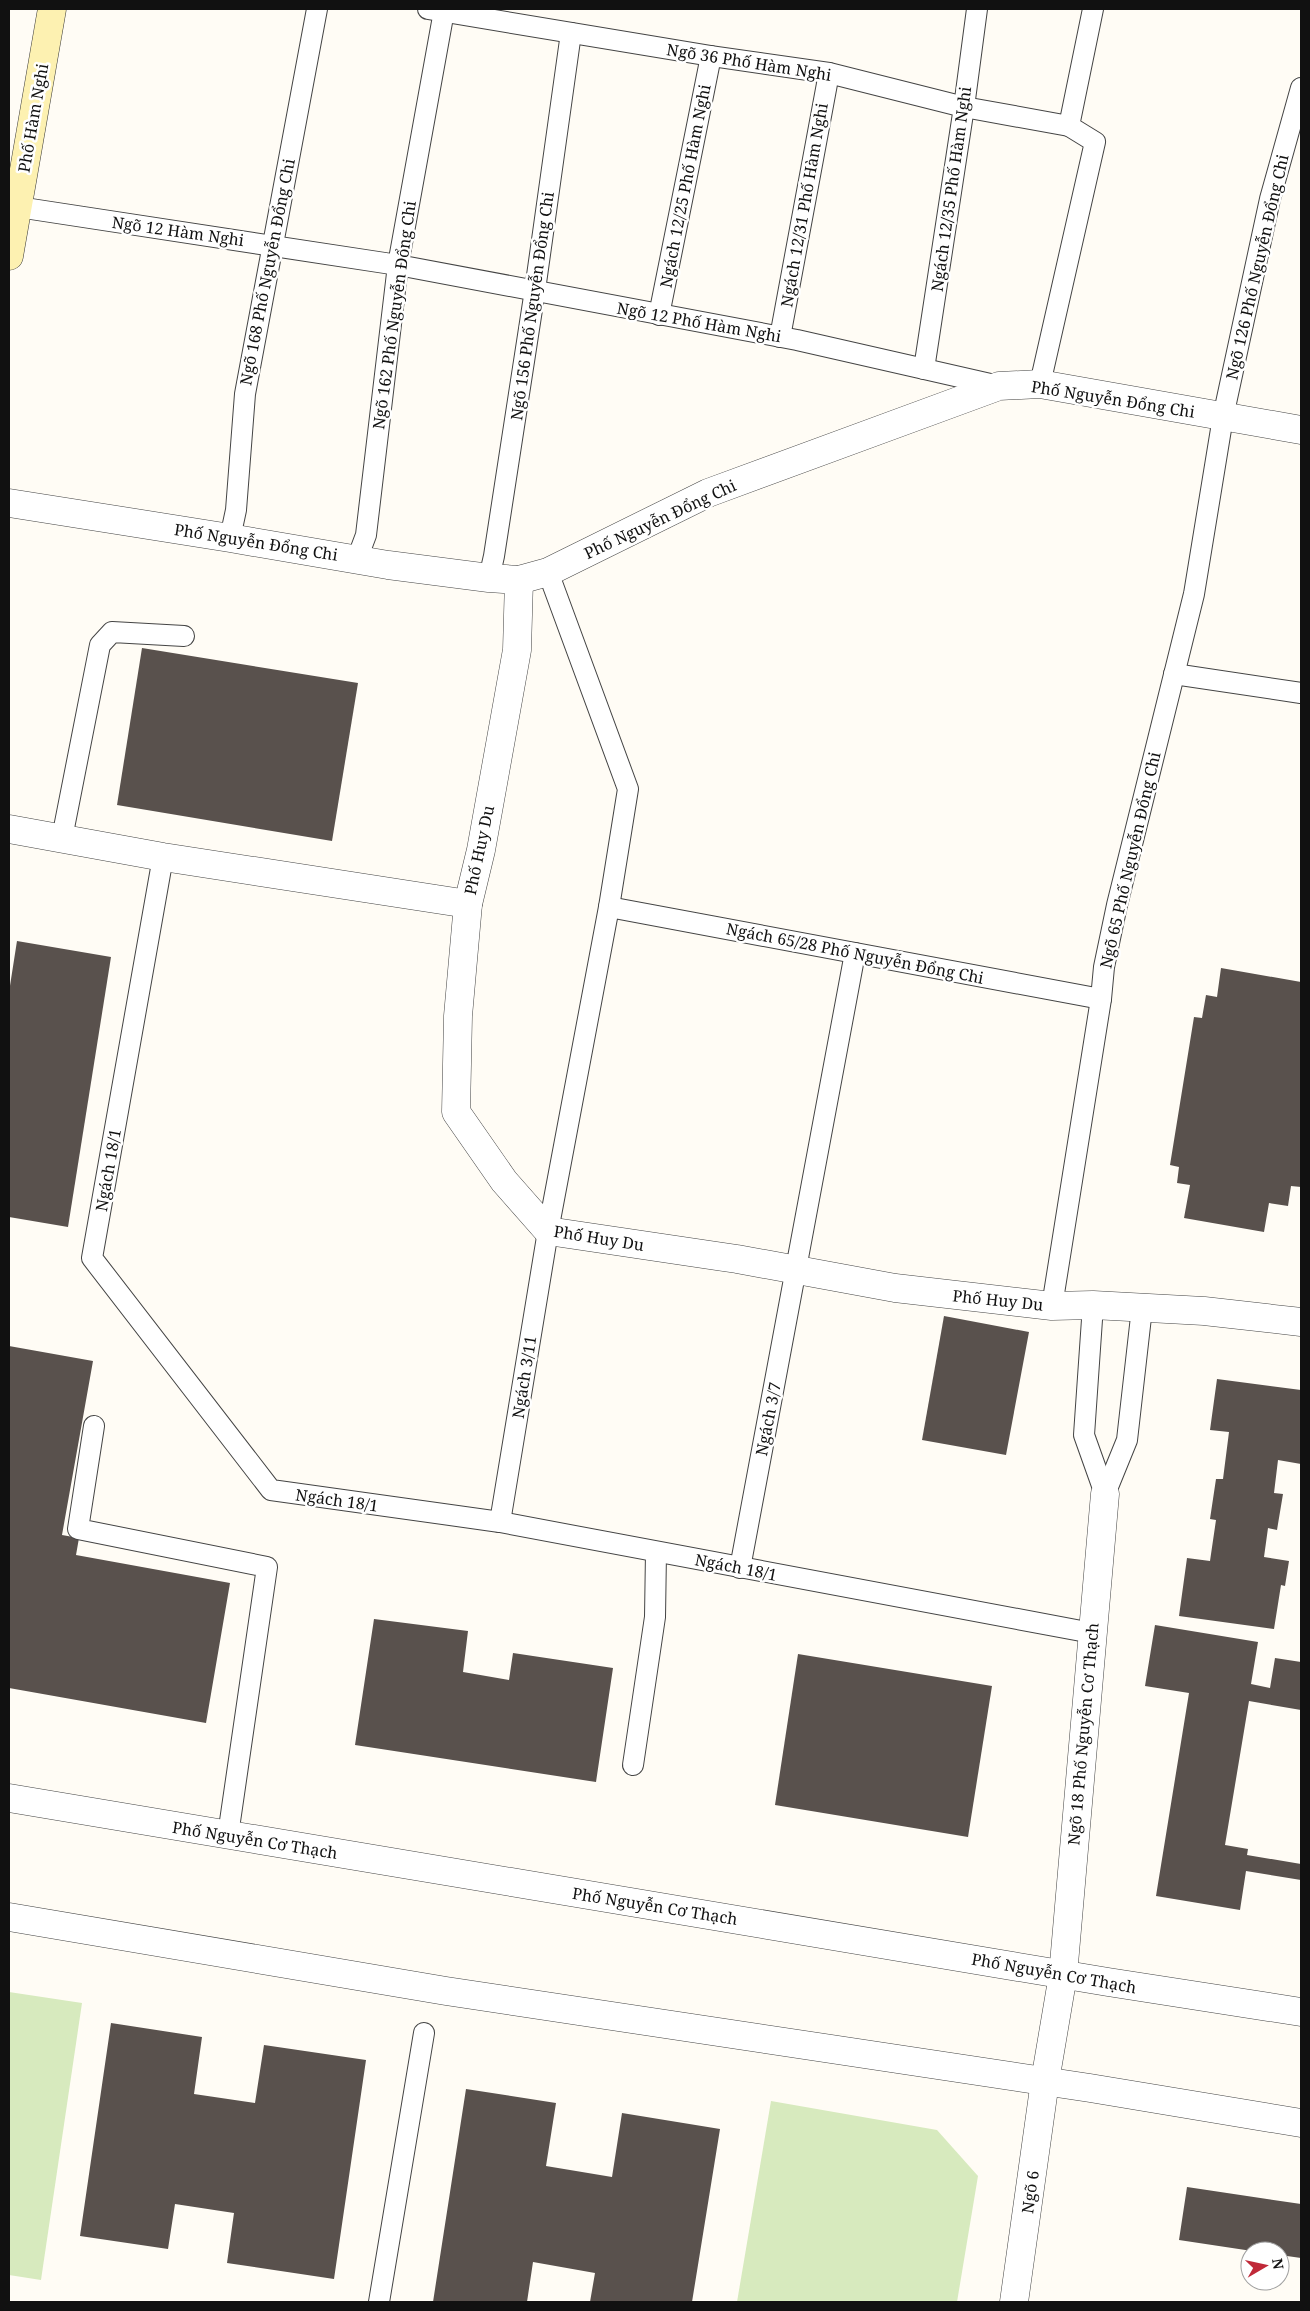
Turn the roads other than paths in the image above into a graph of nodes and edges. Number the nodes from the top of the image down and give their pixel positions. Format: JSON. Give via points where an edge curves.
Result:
{"nodes":[{"id":1,"x":52,"y":9,"type":"edge"},
{"id":2,"x":318,"y":9,"type":"edge"},
{"id":3,"x":977,"y":9,"type":"edge"},
{"id":4,"x":1093,"y":9,"type":"edge"},
{"id":5,"x":436,"y":10,"type":"edge"},
{"id":6,"x":570,"y":33,"type":"junction"},
{"id":7,"x":712,"y":56,"type":"junction"},
{"id":8,"x":829,"y":74,"type":"junction"},
{"id":9,"x":1301,"y":88,"type":"edge"},
{"id":10,"x":964,"y":107,"type":"junction"},
{"id":11,"x":1069,"y":126,"type":"junction"},
{"id":12,"x":18,"y":207,"type":"junction"},
{"id":13,"x":272,"y":245,"type":"junction"},
{"id":14,"x":9,"y":256,"type":"edge"},
{"id":15,"x":398,"y":264,"type":"junction"},
{"id":16,"x":535,"y":290,"type":"junction"},
{"id":17,"x":659,"y":315,"type":"junction"},
{"id":18,"x":780,"y":337,"type":"junction"},
{"id":19,"x":924,"y":369,"type":"junction"},
{"id":20,"x":1040,"y":384,"type":"junction"},
{"id":21,"x":999,"y":386,"type":"junction"},
{"id":22,"x":1223,"y":417,"type":"junction"},
{"id":23,"x":1301,"y":430,"type":"edge"},
{"id":24,"x":9,"y":503,"type":"edge"},
{"id":25,"x":230,"y":538,"type":"junction"},
{"id":26,"x":357,"y":559,"type":"junction"},
{"id":27,"x":548,"y":572,"type":"junction"},
{"id":28,"x":489,"y":578,"type":"junction"},
{"id":29,"x":519,"y":580,"type":"junction"},
{"id":30,"x":184,"y":636,"type":"dead end"},
{"id":31,"x":1174,"y":674,"type":"junction"},
{"id":32,"x":1301,"y":693,"type":"edge"},
{"id":33,"x":9,"y":829,"type":"edge"},
{"id":34,"x":62,"y":838,"type":"junction"},
{"id":35,"x":163,"y":858,"type":"junction"},
{"id":36,"x":468,"y":904,"type":"junction"},
{"id":37,"x":609,"y":907,"type":"junction"},
{"id":38,"x":855,"y":953,"type":"junction"},
{"id":39,"x":1101,"y":999,"type":"junction"},
{"id":40,"x":548,"y":1231,"type":"junction"},
{"id":41,"x":796,"y":1270,"type":"junction"},
{"id":42,"x":1093,"y":1305,"type":"junction"},
{"id":43,"x":1052,"y":1306,"type":"junction"},
{"id":44,"x":1142,"y":1308,"type":"junction"},
{"id":45,"x":1301,"y":1322,"type":"edge"},
{"id":46,"x":94,"y":1426,"type":"dead end"},
{"id":47,"x":1105,"y":1494,"type":"junction"},
{"id":48,"x":500,"y":1522,"type":"junction"},
{"id":49,"x":656,"y":1552,"type":"junction"},
{"id":50,"x":740,"y":1568,"type":"junction"},
{"id":51,"x":1092,"y":1634,"type":"junction"},
{"id":52,"x":633,"y":1765,"type":"dead end"},
{"id":53,"x":9,"y":1798,"type":"edge"},
{"id":54,"x":228,"y":1835,"type":"junction"},
{"id":55,"x":9,"y":1917,"type":"edge"},
{"id":56,"x":1063,"y":1975,"type":"junction"},
{"id":57,"x":1301,"y":2012,"type":"edge"},
{"id":58,"x":424,"y":2033,"type":"dead end"},
{"id":59,"x":1046,"y":2081,"type":"junction"},
{"id":60,"x":1301,"y":2123,"type":"edge"},
{"id":61,"x":379,"y":2302,"type":"edge"},
{"id":62,"x":1014,"y":2302,"type":"edge"}],
"edges":[{"from":1,"to":12,"type":"main road","name":"Phố Hàm Nghi"},
{"from":2,"to":13,"type":"lane","name":"Ngõ 168 Phố Nguyễn Đổng Chi"},
{"from":3,"to":10,"type":"lane","name":"Ngách 12/35 Phố Hàm Nghi"},
{"from":4,"to":11,"type":"lane"},
{"from":5,"to":6,"type":"lane","name":"Ngõ 36 Phố Hàm Nghi"},
{"from":5,"to":15,"type":"lane","name":"Ngõ 162 Phố Nguyễn Đổng Chi"},
{"from":6,"to":7,"type":"lane","name":"Ngõ 36 Phố Hàm Nghi"},
{"from":6,"to":16,"type":"lane","name":"Ngõ 156 Phố Nguyễn Đổng Chi"},
{"from":7,"to":8,"type":"lane","name":"Ngõ 36 Phố Hàm Nghi"},
{"from":7,"to":17,"type":"lane","name":"Ngách 12/25 Phố Hàm Nghi"},
{"from":8,"to":10,"type":"lane","name":"Ngõ 36 Phố Hàm Nghi"},
{"from":8,"to":18,"type":"lane","name":"Ngách 12/31 Phố Hàm Nghi"},
{"from":9,"to":22,"type":"lane","name":"Ngõ 126 Phố Nguyễn Đổng Chi","via":[[1270,199]]},
{"from":10,"to":11,"type":"lane","name":"Ngõ 36 Phố Hàm Nghi"},
{"from":10,"to":19,"type":"lane","name":"Ngách 12/35 Phố Hàm Nghi"},
{"from":11,"to":20,"type":"lane","via":[[1095,142]]},
{"from":12,"to":13,"type":"lane","name":"Ngõ 12 Hàm Nghi"},
{"from":12,"to":14,"type":"main road","name":"Phố Hàm Nghi"},
{"from":13,"to":15,"type":"lane","name":"Ngõ 12 Hàm Nghi"},
{"from":13,"to":25,"type":"lane","name":"Ngõ 168 Phố Nguyễn Đổng Chi","via":[[244,394],[236,510]]},
{"from":15,"to":16,"type":"lane","name":"Ngõ 12 Phố Hàm Nghi"},
{"from":15,"to":26,"type":"lane","name":"Ngõ 162 Phố Nguyễn Đổng Chi","via":[[366,535]]},
{"from":16,"to":17,"type":"lane","name":"Ngõ 12 Phố Hàm Nghi"},
{"from":16,"to":28,"type":"lane","name":"Ngõ 156 Phố Nguyễn Đổng Chi"},
{"from":17,"to":18,"type":"lane","name":"Ngõ 12 Phố Hàm Nghi"},
{"from":18,"to":19,"type":"lane","name":"Ngõ 12 Phố Hàm Nghi"},
{"from":19,"to":21,"type":"lane","name":"Ngõ 12 Phố Hàm Nghi"},
{"from":20,"to":21,"type":"street","name":"Phố Nguyễn Đổng Chi"},
{"from":20,"to":22,"type":"street","name":"Phố Nguyễn Đổng Chi"},
{"from":21,"to":27,"type":"street","name":"Phố Nguyễn Đổng Chi","via":[[708,493]]},
{"from":22,"to":23,"type":"street","name":"Phố Nguyễn Đổng Chi"},
{"from":22,"to":31,"type":"lane","name":"Ngõ 65 Phố Nguyễn Đổng Chi","via":[[1194,594]]},
{"from":24,"to":25,"type":"street","name":"Phố Nguyễn Đổng Chi"},
{"from":25,"to":26,"type":"street","name":"Phố Nguyễn Đổng Chi"},
{"from":26,"to":28,"type":"street","name":"Phố Nguyễn Đổng Chi"},
{"from":27,"to":29,"type":"street","name":"Phố Nguyễn Đổng Chi"},
{"from":27,"to":37,"type":"lane","name":"Ngách 3/11","via":[[628,789]]},
{"from":28,"to":29,"type":"street","name":"Phố Nguyễn Đổng Chi"},
{"from":29,"to":36,"type":"street","name":"Phố Huy Du","via":[[516,650],[481,850]]},
{"from":30,"to":34,"type":"lane","via":[[112,632],[100,646]]},
{"from":31,"to":32,"type":"lane"},
{"from":31,"to":39,"type":"lane","name":"Ngõ 65 Phố Nguyễn Đổng Chi","via":[[1117,905]]},
{"from":33,"to":34,"type":"street"},
{"from":34,"to":35,"type":"street"},
{"from":35,"to":36,"type":"street"},
{"from":35,"to":48,"type":"lane","name":"Ngách 18/1","via":[[92,1258],[272,1490]]},
{"from":36,"to":40,"type":"street","name":"Phố Huy Du","via":[[458,1016],[456,1112],[504,1181]]},
{"from":37,"to":38,"type":"lane","name":"Ngách 65/28 Phố Nguyễn Đổng Chi"},
{"from":37,"to":40,"type":"lane","name":"Ngách 3/11"},
{"from":38,"to":39,"type":"lane","name":"Ngách 65/28 Phố Nguyễn Đổng Chi"},
{"from":38,"to":41,"type":"lane","name":"Ngách 3/7"},
{"from":39,"to":43,"type":"lane","name":"Ngõ 65 Phố Nguyễn Đổng Chi"},
{"from":40,"to":41,"type":"street","name":"Phố Huy Du"},
{"from":40,"to":48,"type":"lane","name":"Ngách 3/11"},
{"from":41,"to":43,"type":"street","name":"Phố Huy Du","via":[[895,1288]]},
{"from":41,"to":50,"type":"lane","name":"Ngách 3/7"},
{"from":42,"to":43,"type":"street","name":"Phố Huy Du"},
{"from":42,"to":44,"type":"street","name":"Phố Huy Du"},
{"from":42,"to":47,"type":"lane","name":"Ngõ 18 Phố Nguyễn Cơ Thạch","via":[[1084,1435]]},
{"from":44,"to":45,"type":"street","name":"Phố Huy Du"},
{"from":44,"to":47,"type":"lane","name":"Ngõ 18 Phố Nguyễn Cơ Thạch","via":[[1127,1440]]},
{"from":46,"to":54,"type":"lane","via":[[78,1529],[266,1567]]},
{"from":47,"to":51,"type":"street","name":"Ngõ 18 Phố Nguyễn Cơ Thạch"},
{"from":48,"to":49,"type":"lane","name":"Ngách 18/1"},
{"from":49,"to":50,"type":"lane","name":"Ngách 18/1"},
{"from":49,"to":52,"type":"lane","via":[[655,1617]]},
{"from":50,"to":51,"type":"lane","name":"Ngách 18/1"},
{"from":51,"to":56,"type":"street","name":"Ngõ 18 Phố Nguyễn Cơ Thạch"},
{"from":53,"to":54,"type":"street","name":"Phố Nguyễn Cơ Thạch"},
{"from":54,"to":56,"type":"street","name":"Phố Nguyễn Cơ Thạch"},
{"from":55,"to":59,"type":"street","via":[[446,1991]]},
{"from":56,"to":57,"type":"street","name":"Phố Nguyễn Cơ Thạch"},
{"from":56,"to":59,"type":"street","name":"Ngõ 18 Phố Nguyễn Cơ Thạch"},
{"from":58,"to":61,"type":"lane"},
{"from":59,"to":60,"type":"street"},
{"from":59,"to":62,"type":"street","name":"Ngõ 6"}]}
